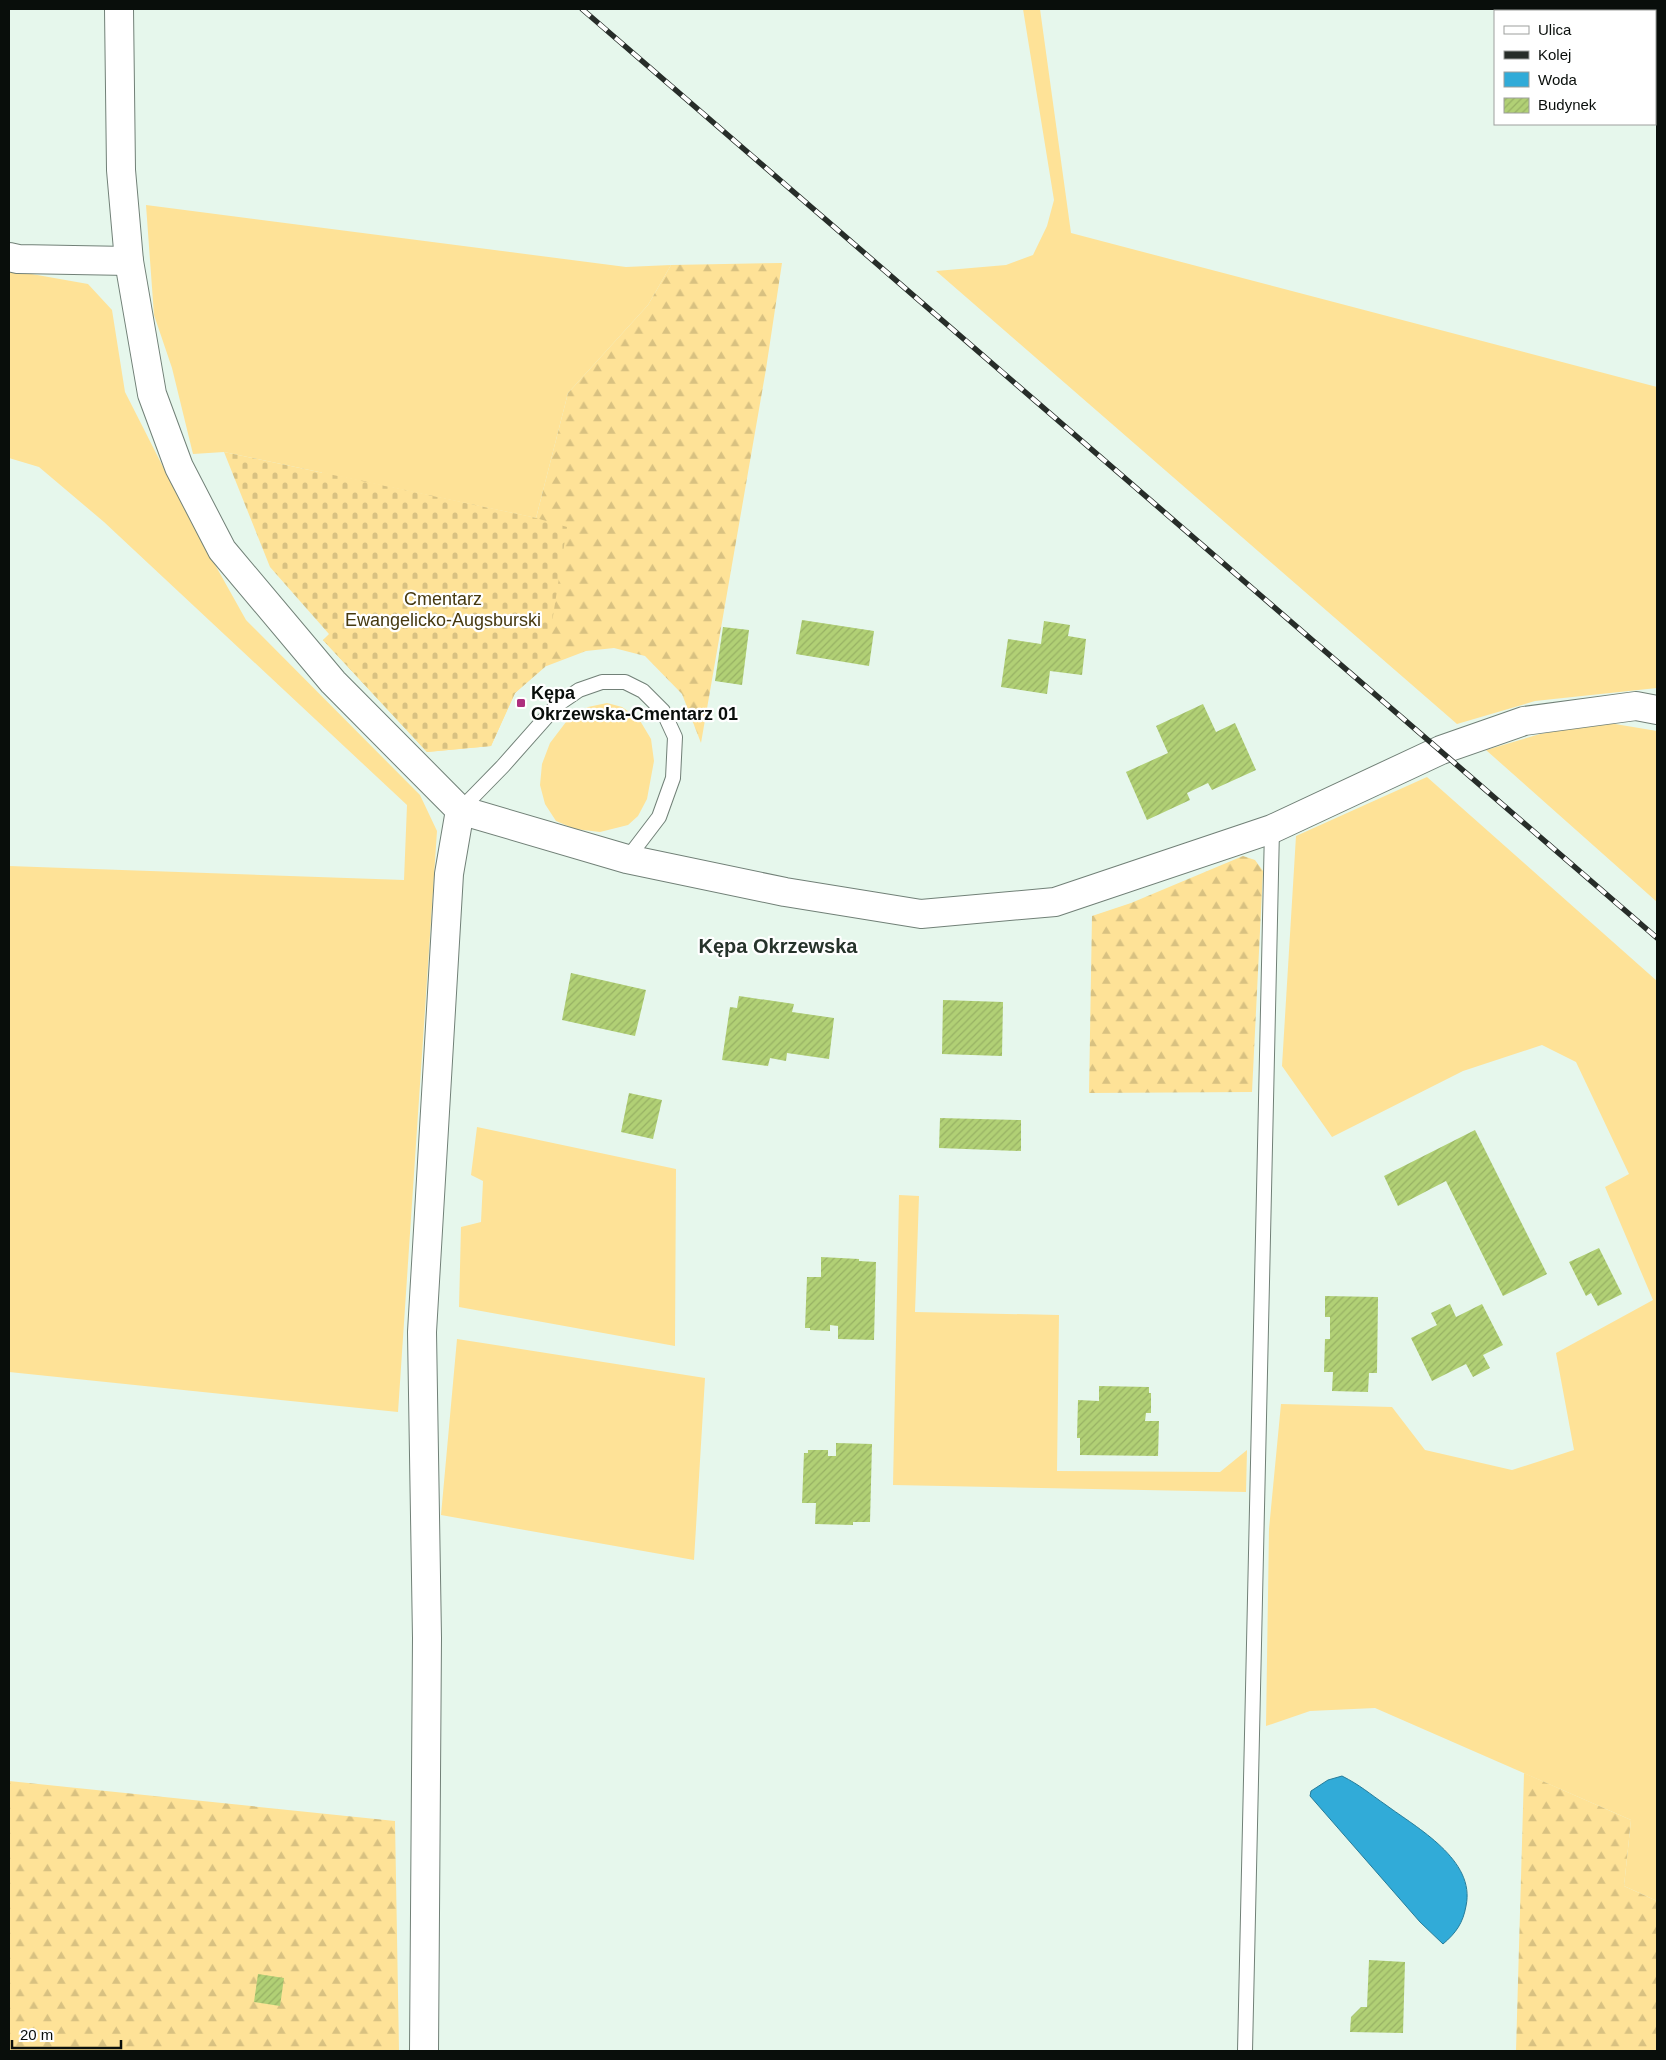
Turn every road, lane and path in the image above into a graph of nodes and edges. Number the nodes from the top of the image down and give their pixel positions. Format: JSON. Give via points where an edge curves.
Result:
{"nodes":[{"id":1,"x":119,"y":9,"type":"edge"},
{"id":2,"x":9,"y":257,"type":"edge"},
{"id":3,"x":129,"y":261,"type":"junction"},
{"id":4,"x":1657,"y":710,"type":"edge"},
{"id":5,"x":460,"y":810,"type":"junction"},
{"id":6,"x":1272,"y":829,"type":"junction"},
{"id":7,"x":628,"y":859,"type":"junction"},
{"id":8,"x":424,"y":2051,"type":"edge"},
{"id":9,"x":1245,"y":2051,"type":"edge"}],
"edges":[{"from":1,"to":3,"type":"street","via":[[121,170]]},
{"from":2,"to":3,"type":"street"},
{"from":3,"to":5,"type":"street","via":[[152,394],[179,467],[222,550],[333,682]]},
{"from":4,"to":6,"type":"street","via":[[1636,706],[1524,721],[1441,750]]},
{"from":5,"to":7,"type":"street"},
{"from":5,"to":7,"type":"lane","via":[[557,705],[579,690],[602,682],[624,682],[643,691],[662,711],[675,737],[673,778],[659,817]]},
{"from":5,"to":8,"type":"street","via":[[449,874],[422,1332],[427,1638]]},
{"from":6,"to":7,"type":"street","via":[[1056,902],[921,914],[785,892]]},
{"from":6,"to":9,"type":"lane"}]}
